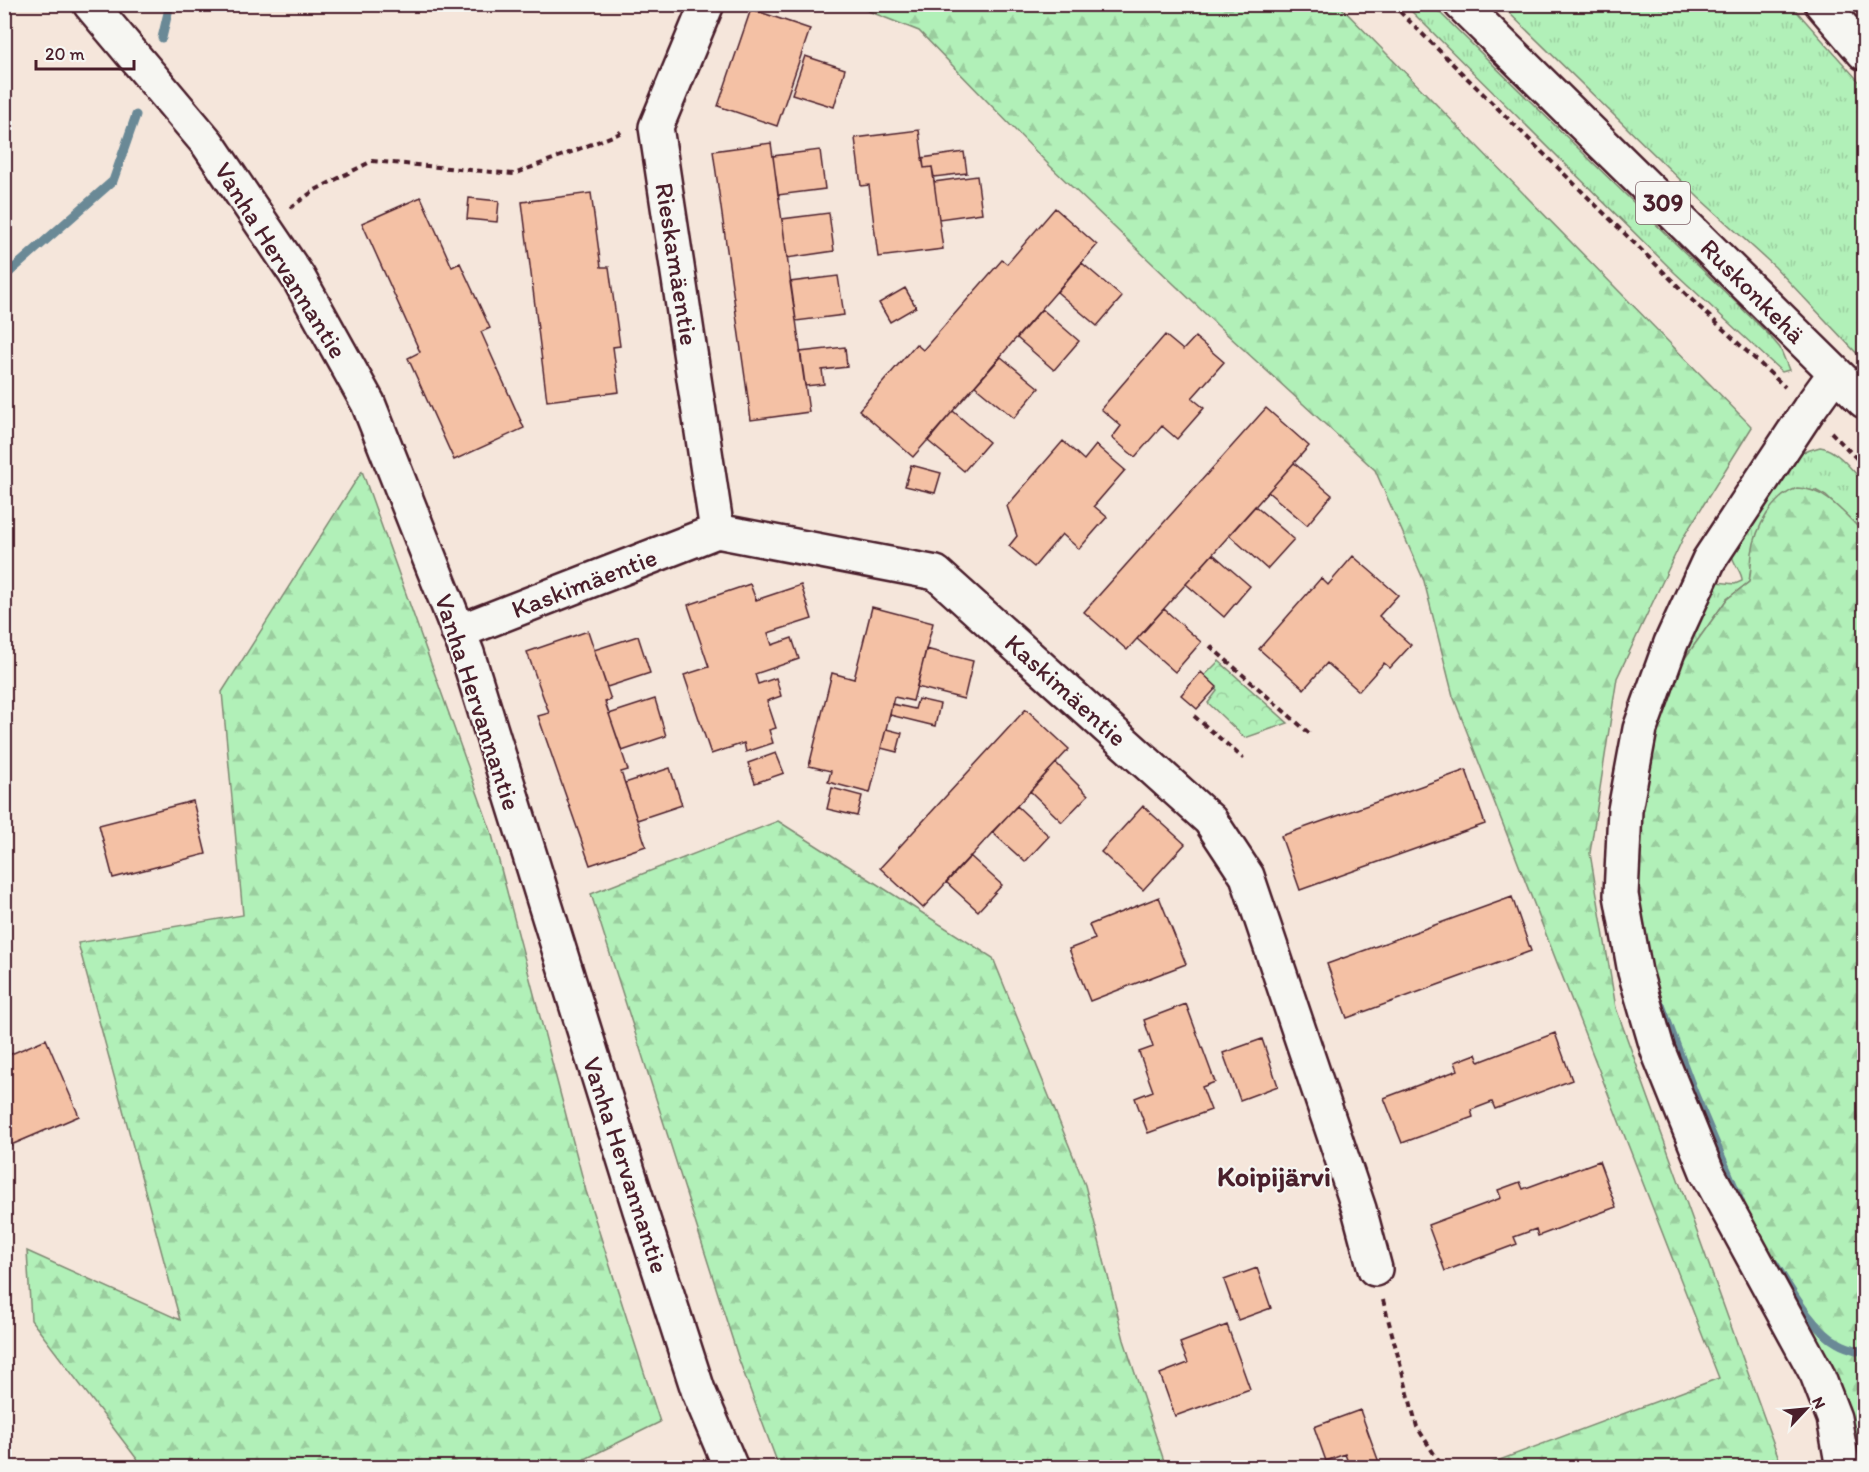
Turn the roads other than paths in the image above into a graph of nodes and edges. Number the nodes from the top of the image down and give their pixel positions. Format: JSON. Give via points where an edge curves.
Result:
{"nodes":[{"id":1,"x":90,"y":4,"type":"edge"},
{"id":2,"x":707,"y":4,"type":"edge"},
{"id":3,"x":1461,"y":4,"type":"edge"},
{"id":4,"x":1822,"y":4,"type":"edge"},
{"id":5,"x":1864,"y":52,"type":"edge"},
{"id":6,"x":1835,"y":373,"type":"junction"},
{"id":7,"x":1864,"y":401,"type":"edge"},
{"id":8,"x":717,"y":531,"type":"junction"},
{"id":9,"x":458,"y":632,"type":"junction"},
{"id":10,"x":1375,"y":1269,"type":"road end"},
{"id":11,"x":730,"y":1467,"type":"edge"},
{"id":12,"x":1843,"y":1467,"type":"edge"}],
"edges":[{"from":1,"to":9,"type":"street","name":"Vanha Hervannantie","via":[[208,144],[298,277],[368,403]]},
{"from":2,"to":8,"type":"street","name":"Rieskamäentie","via":[[656,127]]},
{"from":3,"to":6,"type":"street","name":"Ruskonkehä","number":"309"},
{"from":4,"to":5,"type":"street"},
{"from":6,"to":7,"type":"street","name":"Ruskonkehä","number":"309"},
{"from":6,"to":12,"type":"street","via":[[1709,560],[1671,643],[1640,729],[1625,810],[1622,895],[1635,972],[1658,1051],[1707,1172],[1817,1374],[1834,1418]]},
{"from":8,"to":9,"type":"street","name":"Kaskimäentie"},
{"from":8,"to":10,"type":"street","name":"Kaskimäentie","via":[[936,573],[1210,820],[1247,876],[1359,1209]]},
{"from":9,"to":11,"type":"street","name":"Vanha Hervannantie","via":[[698,1390]]}]}
